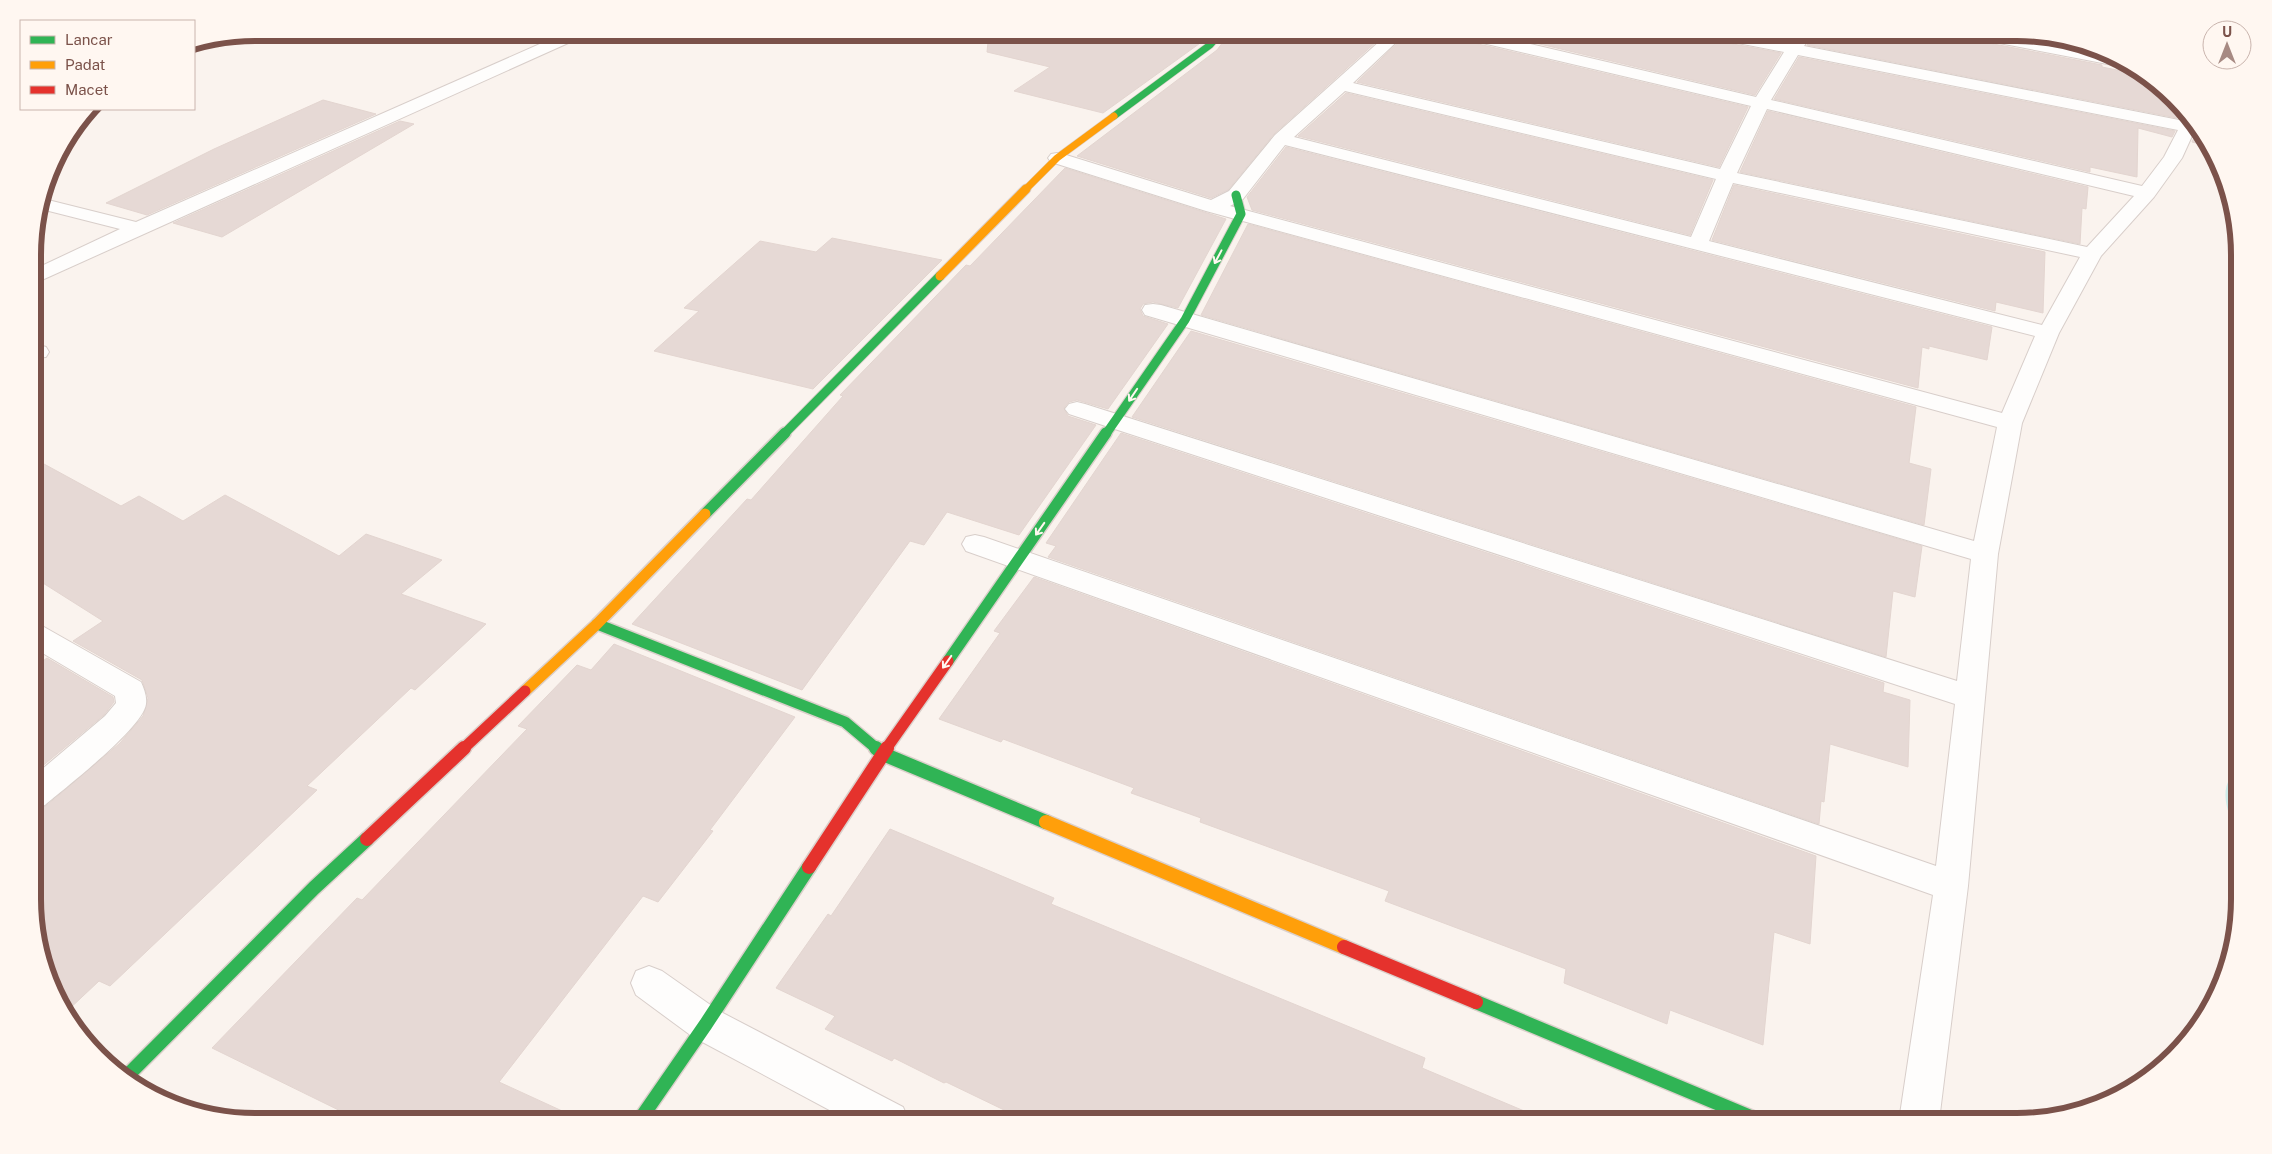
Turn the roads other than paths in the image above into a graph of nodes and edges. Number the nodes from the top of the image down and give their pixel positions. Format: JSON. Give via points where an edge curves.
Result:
{"nodes":[{"id":1,"x":562,"y":41,"type":"edge"},
{"id":2,"x":1214,"y":41,"type":"edge"},
{"id":3,"x":1390,"y":41,"type":"edge"},
{"id":4,"x":1496,"y":41,"type":"edge"},
{"id":5,"x":1753,"y":41,"type":"edge"},
{"id":6,"x":1799,"y":41,"type":"edge"},
{"id":7,"x":2014,"y":41,"type":"edge"},
{"id":8,"x":1793,"y":49,"type":"junction"},
{"id":9,"x":2094,"y":56,"type":"edge"},
{"id":10,"x":1342,"y":85,"type":"junction"},
{"id":11,"x":1761,"y":103,"type":"junction"},
{"id":12,"x":2182,"y":120,"type":"edge"},
{"id":13,"x":2186,"y":125,"type":"edge"},
{"id":14,"x":1281,"y":139,"type":"junction"},
{"id":15,"x":1058,"y":158,"type":"junction"},
{"id":16,"x":1726,"y":176,"type":"junction"},
{"id":17,"x":2147,"y":193,"type":"junction"},
{"id":18,"x":48,"y":205,"type":"edge"},
{"id":19,"x":1239,"y":205,"type":"junction"},
{"id":20,"x":138,"y":228,"type":"junction"},
{"id":21,"x":1698,"y":245,"type":"junction"},
{"id":22,"x":2092,"y":254,"type":"junction"},
{"id":23,"x":41,"y":274,"type":"edge"},
{"id":24,"x":1153,"y":310,"type":"dead end"},
{"id":25,"x":1185,"y":320,"type":"junction"},
{"id":26,"x":2048,"y":333,"type":"junction"},
{"id":27,"x":1077,"y":409,"type":"dead end"},
{"id":28,"x":1116,"y":421,"type":"junction"},
{"id":29,"x":2010,"y":423,"type":"junction"},
{"id":30,"x":975,"y":544,"type":"dead end"},
{"id":31,"x":1985,"y":554,"type":"junction"},
{"id":32,"x":1019,"y":560,"type":"junction"},
{"id":33,"x":597,"y":624,"type":"junction"},
{"id":34,"x":41,"y":639,"type":"edge"},
{"id":35,"x":1970,"y":697,"type":"junction"},
{"id":36,"x":884,"y":754,"type":"junction"},
{"id":37,"x":41,"y":789,"type":"edge"},
{"id":38,"x":1951,"y":886,"type":"junction"},
{"id":39,"x":649,"y":983,"type":"dead end"},
{"id":40,"x":706,"y":1024,"type":"junction"},
{"id":41,"x":130,"y":1072,"type":"edge"},
{"id":42,"x":645,"y":1113,"type":"edge"},
{"id":43,"x":874,"y":1113,"type":"edge"},
{"id":44,"x":1741,"y":1113,"type":"edge"},
{"id":45,"x":1920,"y":1113,"type":"edge"}],
"edges":[{"from":1,"to":20,"type":"street"},
{"from":2,"to":15,"type":"street"},
{"from":3,"to":10,"type":"street"},
{"from":4,"to":11,"type":"street"},
{"from":5,"to":8,"type":"street"},
{"from":6,"to":8,"type":"street"},
{"from":7,"to":9,"type":"street"},
{"from":8,"to":11,"type":"street"},
{"from":8,"to":12,"type":"street"},
{"from":10,"to":14,"type":"street"},
{"from":10,"to":16,"type":"street"},
{"from":11,"to":16,"type":"street"},
{"from":11,"to":17,"type":"street"},
{"from":13,"to":17,"type":"street","via":[[2173,158]]},
{"from":14,"to":19,"type":"street"},
{"from":14,"to":21,"type":"street"},
{"from":15,"to":19,"type":"street","via":[[1213,207]]},
{"from":15,"to":33,"type":"street"},
{"from":16,"to":21,"type":"street"},
{"from":16,"to":22,"type":"street"},
{"from":17,"to":22,"type":"street"},
{"from":18,"to":20,"type":"street"},
{"from":19,"to":25,"type":"street","one_way":true},
{"from":19,"to":29,"type":"street"},
{"from":20,"to":23,"type":"street"},
{"from":21,"to":26,"type":"street"},
{"from":22,"to":26,"type":"street"},
{"from":24,"to":25,"type":"street"},
{"from":25,"to":28,"type":"street","one_way":true},
{"from":25,"to":31,"type":"street"},
{"from":26,"to":29,"type":"street"},
{"from":27,"to":28,"type":"street"},
{"from":28,"to":32,"type":"street","one_way":true},
{"from":28,"to":35,"type":"street"},
{"from":29,"to":31,"type":"street"},
{"from":30,"to":32,"type":"street"},
{"from":31,"to":35,"type":"street"},
{"from":32,"to":36,"type":"street","one_way":true},
{"from":32,"to":38,"type":"street"},
{"from":33,"to":36,"type":"street","via":[[845,722]]},
{"from":33,"to":41,"type":"street","via":[[314,888]]},
{"from":34,"to":37,"type":"street","via":[[130,690],[131,705],[116,725]]},
{"from":35,"to":38,"type":"street"},
{"from":36,"to":40,"type":"street"},
{"from":36,"to":44,"type":"street"},
{"from":38,"to":45,"type":"street"},
{"from":39,"to":40,"type":"street"},
{"from":40,"to":42,"type":"street"},
{"from":40,"to":43,"type":"street"}]}
